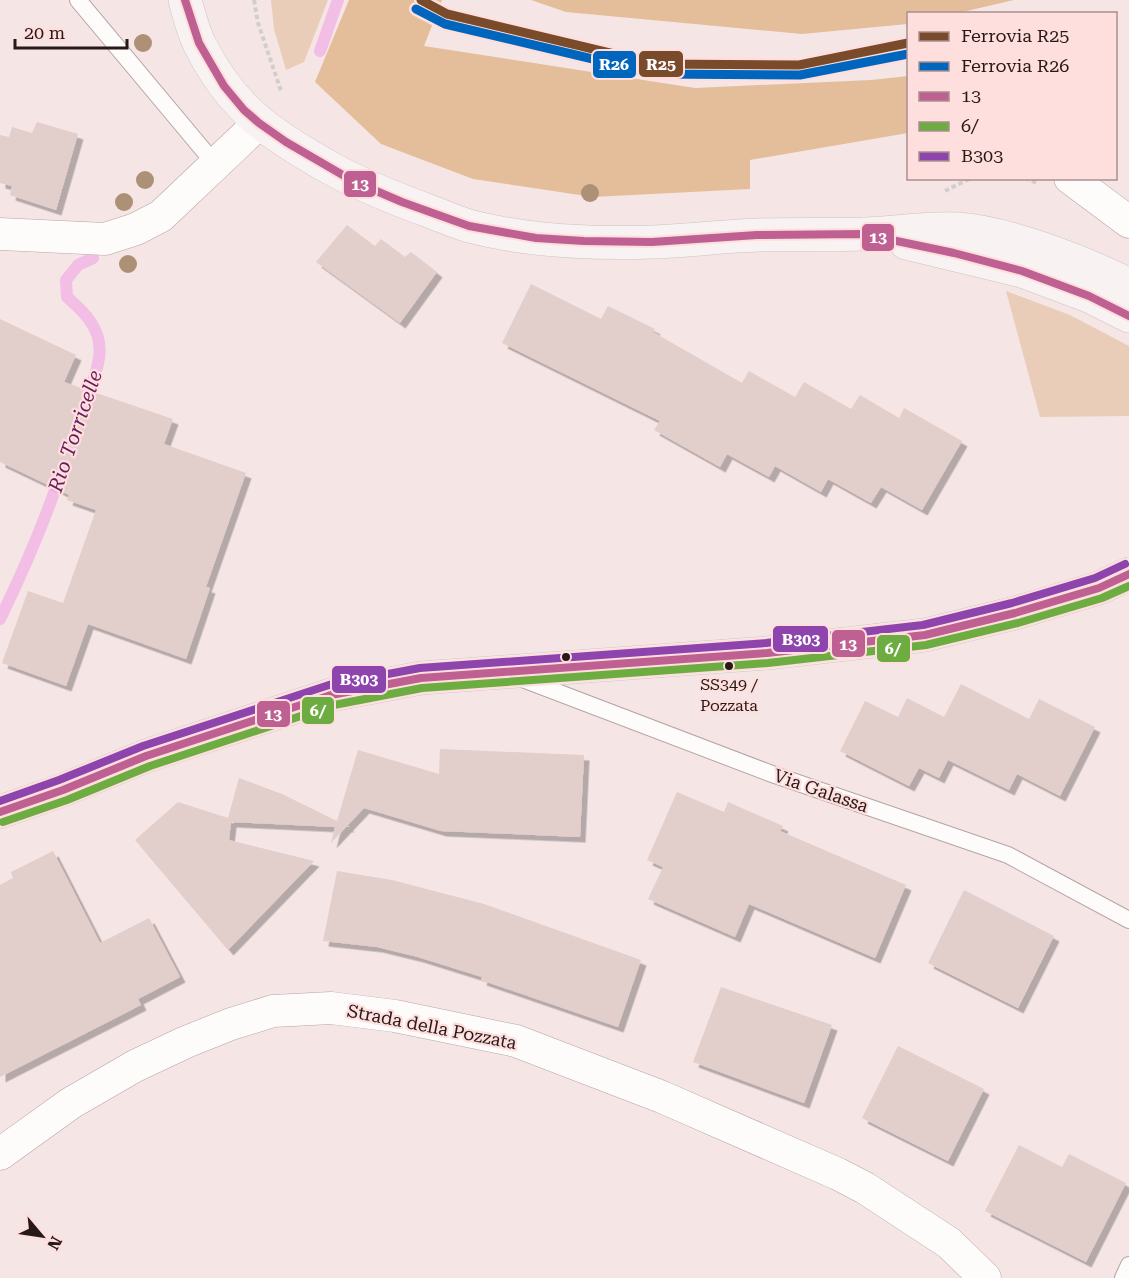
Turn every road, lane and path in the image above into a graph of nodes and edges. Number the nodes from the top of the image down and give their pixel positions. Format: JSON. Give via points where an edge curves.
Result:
{"nodes":[{"id":1,"x":78,"y":0,"type":"edge"},
{"id":2,"x":184,"y":0,"type":"edge"},
{"id":3,"x":254,"y":0,"type":"edge"},
{"id":4,"x":284,"y":100,"type":"dead end"},
{"id":5,"x":259,"y":123,"type":"junction"},
{"id":6,"x":215,"y":164,"type":"junction"},
{"id":7,"x":967,"y":180,"type":"edge"},
{"id":8,"x":1073,"y":180,"type":"edge"},
{"id":9,"x":937,"y":194,"type":"dead end"},
{"id":10,"x":1129,"y":222,"type":"edge"},
{"id":11,"x":0,"y":234,"type":"edge"},
{"id":12,"x":863,"y":234,"type":"junction"},
{"id":13,"x":1129,"y":285,"type":"edge"},
{"id":14,"x":1129,"y":316,"type":"edge"},
{"id":15,"x":1129,"y":574,"type":"edge"},
{"id":16,"x":507,"y":673,"type":"junction"},
{"id":17,"x":0,"y":812,"type":"edge"},
{"id":18,"x":1129,"y":920,"type":"edge"},
{"id":19,"x":0,"y":1154,"type":"edge"},
{"id":20,"x":1129,"y":1265,"type":"edge"},
{"id":21,"x":985,"y":1278,"type":"edge"},
{"id":22,"x":1123,"y":1278,"type":"edge"}],
"edges":[{"from":1,"to":6,"type":"lane"},
{"from":2,"to":5,"type":"main road","via":[[199,43],[224,86]]},
{"from":3,"to":4,"type":"path"},
{"from":5,"to":6,"type":"street"},
{"from":5,"to":12,"type":"main road","via":[[353,181],[469,226],[536,238],[652,242],[757,235]]},
{"from":6,"to":11,"type":"street","via":[[161,216],[126,233],[105,239]]},
{"from":7,"to":9,"type":"path"},
{"from":8,"to":10,"type":"street"},
{"from":12,"to":13,"type":"main road","via":[[925,229],[997,236]]},
{"from":12,"to":14,"type":"main road","via":[[1022,271]]},
{"from":15,"to":16,"type":"main road","name":"Via Galassa","via":[[1099,588],[925,635],[767,653]]},
{"from":16,"to":17,"type":"main road","name":"Via Galassa","via":[[421,678],[331,695],[146,756]]},
{"from":16,"to":18,"type":"lane","name":"Via Galassa","via":[[772,774],[1008,855]]},
{"from":19,"to":21,"type":"street","name":"Strada della Pozzata","via":[[71,1103],[135,1066],[231,1024],[273,1011],[331,1008],[516,1041],[662,1097],[865,1188],[949,1243]]},
{"from":20,"to":22,"type":"lane"}]}
